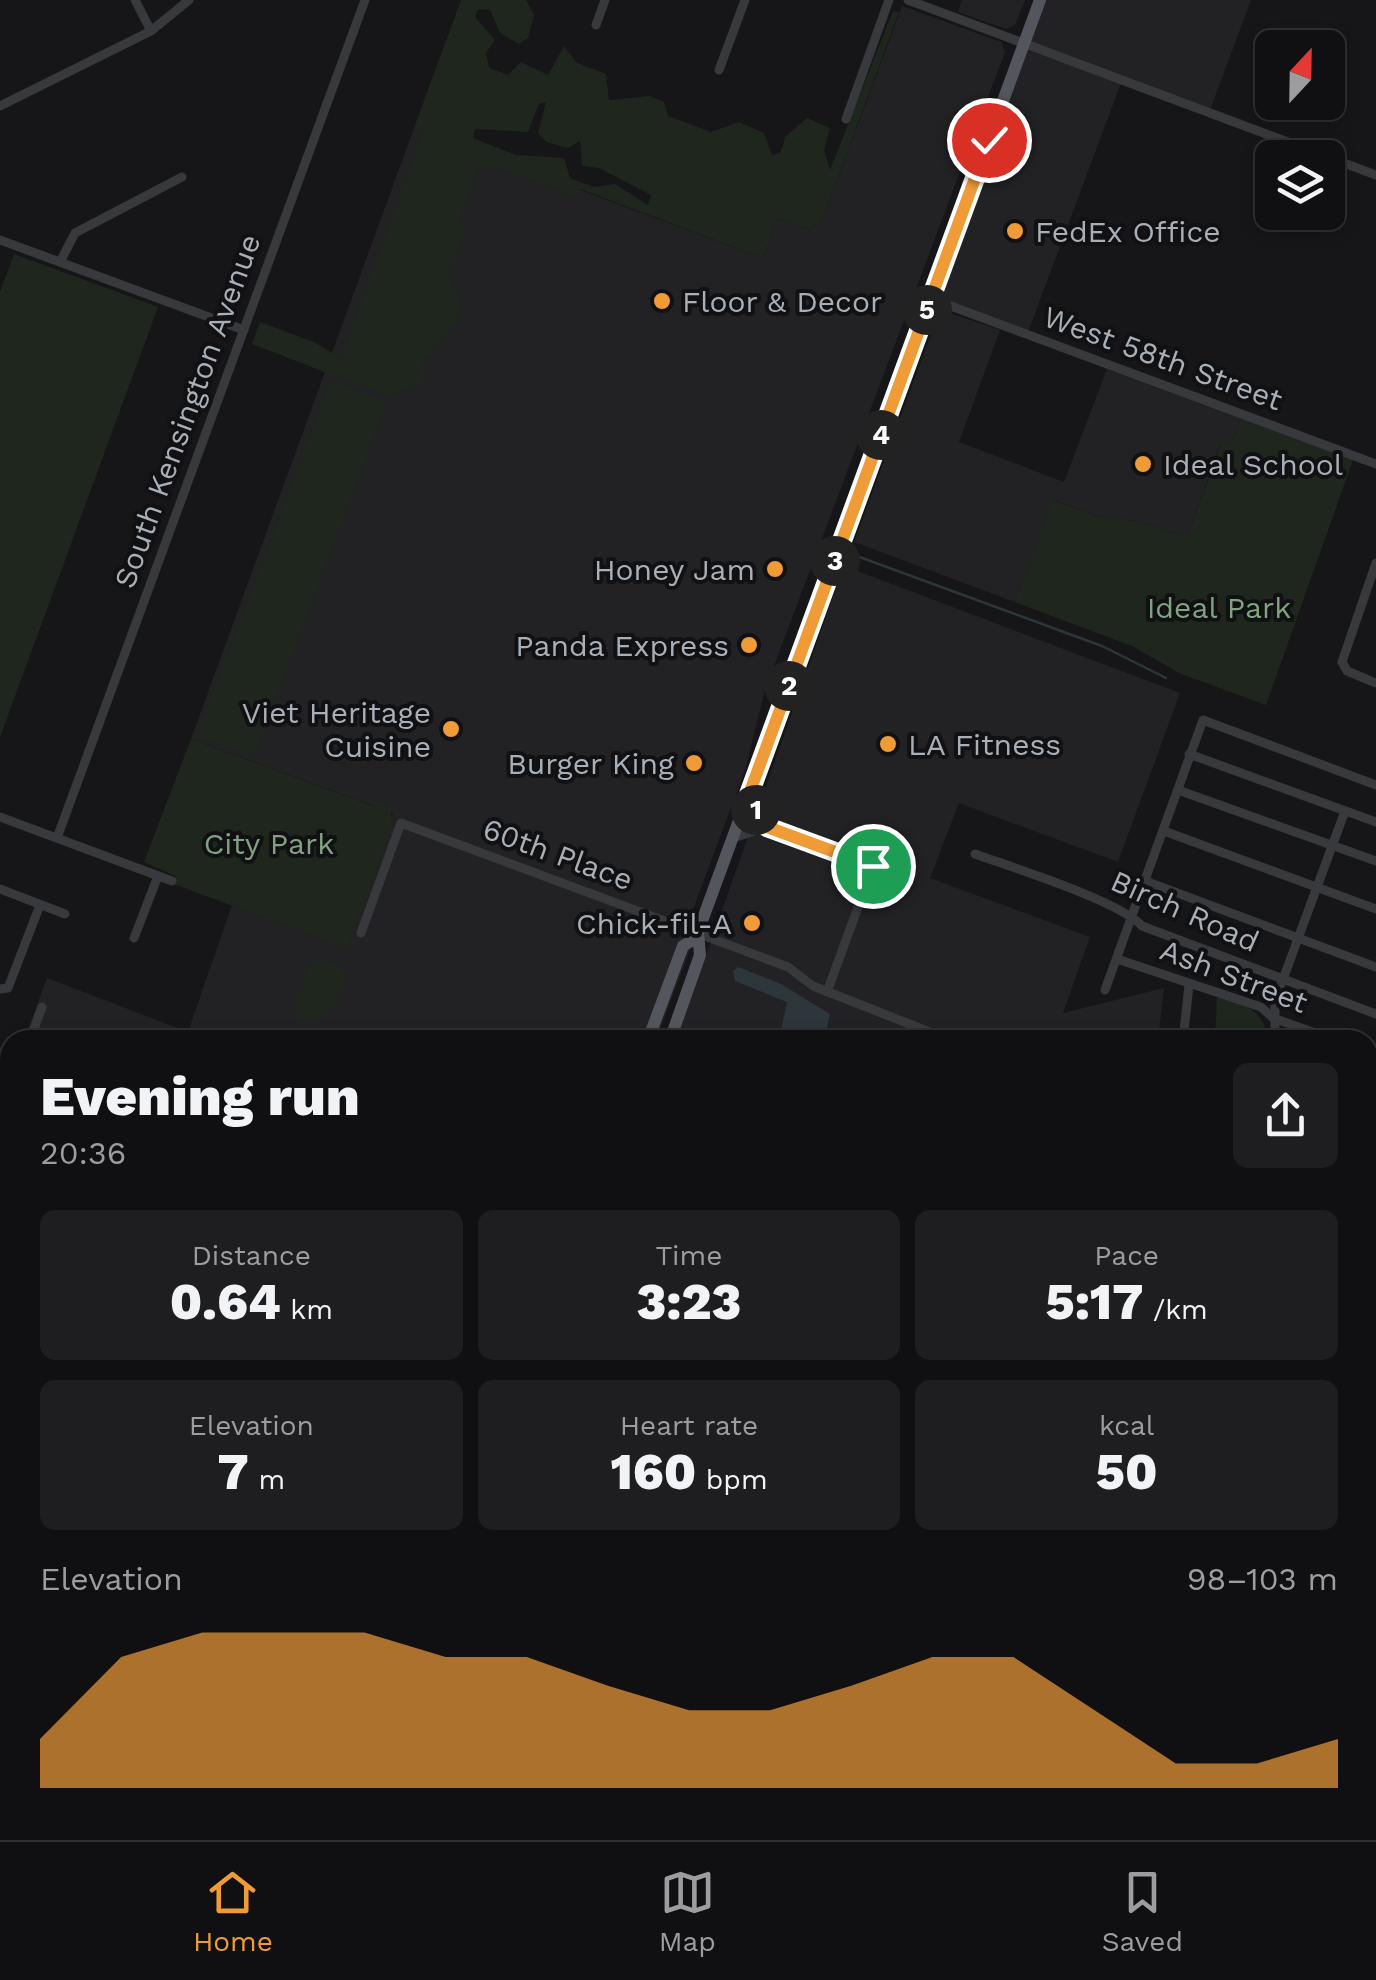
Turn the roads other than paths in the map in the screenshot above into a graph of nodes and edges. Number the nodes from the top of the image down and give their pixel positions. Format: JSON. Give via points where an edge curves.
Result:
{"nodes":[{"id":1,"x":135,"y":0,"type":"edge"},
{"id":2,"x":189,"y":0,"type":"edge"},
{"id":3,"x":364,"y":0,"type":"edge"},
{"id":4,"x":605,"y":0,"type":"edge"},
{"id":5,"x":745,"y":0,"type":"edge"},
{"id":6,"x":889,"y":0,"type":"edge"},
{"id":7,"x":908,"y":0,"type":"edge"},
{"id":8,"x":1040,"y":0,"type":"edge"},
{"id":9,"x":596,"y":25,"type":"dead end"},
{"id":10,"x":151,"y":30,"type":"junction"},
{"id":11,"x":1024,"y":44,"type":"junction"},
{"id":12,"x":719,"y":70,"type":"dead end"},
{"id":13,"x":0,"y":106,"type":"edge"},
{"id":14,"x":846,"y":119,"type":"dead end"},
{"id":15,"x":1376,"y":175,"type":"edge"},
{"id":16,"x":182,"y":177,"type":"dead end"},
{"id":17,"x":0,"y":240,"type":"edge"},
{"id":18,"x":60,"y":262,"type":"junction"},
{"id":19,"x":932,"y":299,"type":"junction"},
{"id":20,"x":244,"y":330,"type":"junction"},
{"id":21,"x":1376,"y":464,"type":"edge"},
{"id":22,"x":1376,"y":563,"type":"edge"},
{"id":23,"x":1376,"y":682,"type":"edge"},
{"id":24,"x":1189,"y":754,"type":"junction"},
{"id":25,"x":1376,"y":785,"type":"edge"},
{"id":26,"x":1178,"y":790,"type":"junction"},
{"id":27,"x":748,"y":797,"type":"junction"},
{"id":28,"x":1345,"y":811,"type":"junction"},
{"id":29,"x":0,"y":817,"type":"edge"},
{"id":30,"x":1376,"y":822,"type":"edge"},
{"id":31,"x":767,"y":827,"type":"junction"},
{"id":32,"x":1164,"y":831,"type":"junction"},
{"id":33,"x":57,"y":838,"type":"junction"},
{"id":34,"x":733,"y":838,"type":"junction"},
{"id":35,"x":1332,"y":845,"type":"junction"},
{"id":36,"x":975,"y":854,"type":"dead end"},
{"id":37,"x":1376,"y":862,"type":"edge"},
{"id":38,"x":158,"y":876,"type":"junction"},
{"id":39,"x":172,"y":881,"type":"dead end"},
{"id":40,"x":1146,"y":881,"type":"junction"},
{"id":41,"x":1317,"y":887,"type":"junction"},
{"id":42,"x":0,"y":889,"type":"edge"},
{"id":43,"x":40,"y":905,"type":"junction"},
{"id":44,"x":1376,"y":908,"type":"edge"},
{"id":45,"x":66,"y":914,"type":"dead end"},
{"id":46,"x":1132,"y":916,"type":"junction"},
{"id":47,"x":361,"y":932,"type":"dead end"},
{"id":48,"x":697,"y":936,"type":"junction"},
{"id":49,"x":134,"y":938,"type":"dead end"},
{"id":50,"x":1298,"y":938,"type":"junction"},
{"id":51,"x":1116,"y":959,"type":"junction"},
{"id":52,"x":1376,"y":967,"type":"edge"},
{"id":53,"x":1282,"y":979,"type":"junction"},
{"id":54,"x":1189,"y":985,"type":"junction"},
{"id":55,"x":4,"y":988,"type":"edge"},
{"id":56,"x":1105,"y":990,"type":"dead end"},
{"id":57,"x":826,"y":992,"type":"junction"},
{"id":58,"x":42,"y":1007,"type":"dead end"},
{"id":59,"x":1376,"y":1014,"type":"edge"},
{"id":60,"x":1272,"y":1018,"type":"junction"},
{"id":61,"x":34,"y":1030,"type":"edge"},
{"id":62,"x":652,"y":1030,"type":"edge"},
{"id":63,"x":674,"y":1030,"type":"edge"},
{"id":64,"x":924,"y":1030,"type":"edge"},
{"id":65,"x":1184,"y":1030,"type":"edge"},
{"id":66,"x":1274,"y":1030,"type":"edge"},
{"id":67,"x":1306,"y":1030,"type":"edge"}],
"edges":[{"from":1,"to":10,"type":"street"},
{"from":2,"to":10,"type":"street"},
{"from":3,"to":20,"type":"street","name":"South Kensington Avenue"},
{"from":4,"to":9,"type":"street"},
{"from":5,"to":12,"type":"street"},
{"from":6,"to":14,"type":"street"},
{"from":7,"to":11,"type":"street"},
{"from":8,"to":11,"type":"main road"},
{"from":10,"to":13,"type":"street"},
{"from":11,"to":15,"type":"street"},
{"from":11,"to":19,"type":"main road"},
{"from":16,"to":18,"type":"street","via":[[75,232]]},
{"from":17,"to":18,"type":"street"},
{"from":18,"to":20,"type":"street"},
{"from":19,"to":21,"type":"street","name":"West 58th Street"},
{"from":19,"to":27,"type":"main road"},
{"from":20,"to":33,"type":"street","name":"South Kensington Avenue"},
{"from":22,"to":23,"type":"street","via":[[1342,656],[1343,668]]},
{"from":24,"to":25,"type":"street","via":[[1203,720]]},
{"from":24,"to":26,"type":"street"},
{"from":24,"to":28,"type":"street"},
{"from":26,"to":32,"type":"street"},
{"from":26,"to":35,"type":"street"},
{"from":27,"to":31,"type":"street"},
{"from":27,"to":34,"type":"main road"},
{"from":28,"to":30,"type":"street"},
{"from":28,"to":35,"type":"street"},
{"from":29,"to":33,"type":"street"},
{"from":31,"to":34,"type":"street"},
{"from":31,"to":57,"type":"street","via":[[873,866]]},
{"from":32,"to":40,"type":"street"},
{"from":32,"to":41,"type":"street"},
{"from":33,"to":38,"type":"street"},
{"from":34,"to":48,"type":"main road"},
{"from":35,"to":37,"type":"street"},
{"from":35,"to":41,"type":"street"},
{"from":36,"to":46,"type":"street","name":"Birch Road"},
{"from":38,"to":39,"type":"street"},
{"from":38,"to":49,"type":"street"},
{"from":40,"to":46,"type":"street"},
{"from":40,"to":50,"type":"street"},
{"from":41,"to":44,"type":"street"},
{"from":41,"to":50,"type":"street"},
{"from":42,"to":43,"type":"street"},
{"from":43,"to":45,"type":"street"},
{"from":43,"to":55,"type":"street"},
{"from":46,"to":51,"type":"street"},
{"from":46,"to":53,"type":"street","name":"Birch Road","via":[[1142,926]]},
{"from":47,"to":48,"type":"street","name":"60th Place","via":[[401,823]]},
{"from":48,"to":57,"type":"street","name":"60th Place","via":[[788,967]]},
{"from":48,"to":62,"type":"main road","via":[[683,946]]},
{"from":48,"to":63,"type":"main road","via":[[700,956]]},
{"from":50,"to":52,"type":"street"},
{"from":50,"to":53,"type":"street"},
{"from":51,"to":54,"type":"street","name":"Ash Street"},
{"from":51,"to":56,"type":"street"},
{"from":53,"to":59,"type":"street","name":"Birch Road"},
{"from":53,"to":60,"type":"street"},
{"from":54,"to":60,"type":"street","name":"Ash Street","via":[[1261,1007]]},
{"from":54,"to":65,"type":"street"},
{"from":57,"to":64,"type":"street","name":"60th Place"},
{"from":58,"to":61,"type":"street"},
{"from":60,"to":66,"type":"street"},
{"from":60,"to":67,"type":"street","name":"Ash Street"}]}
